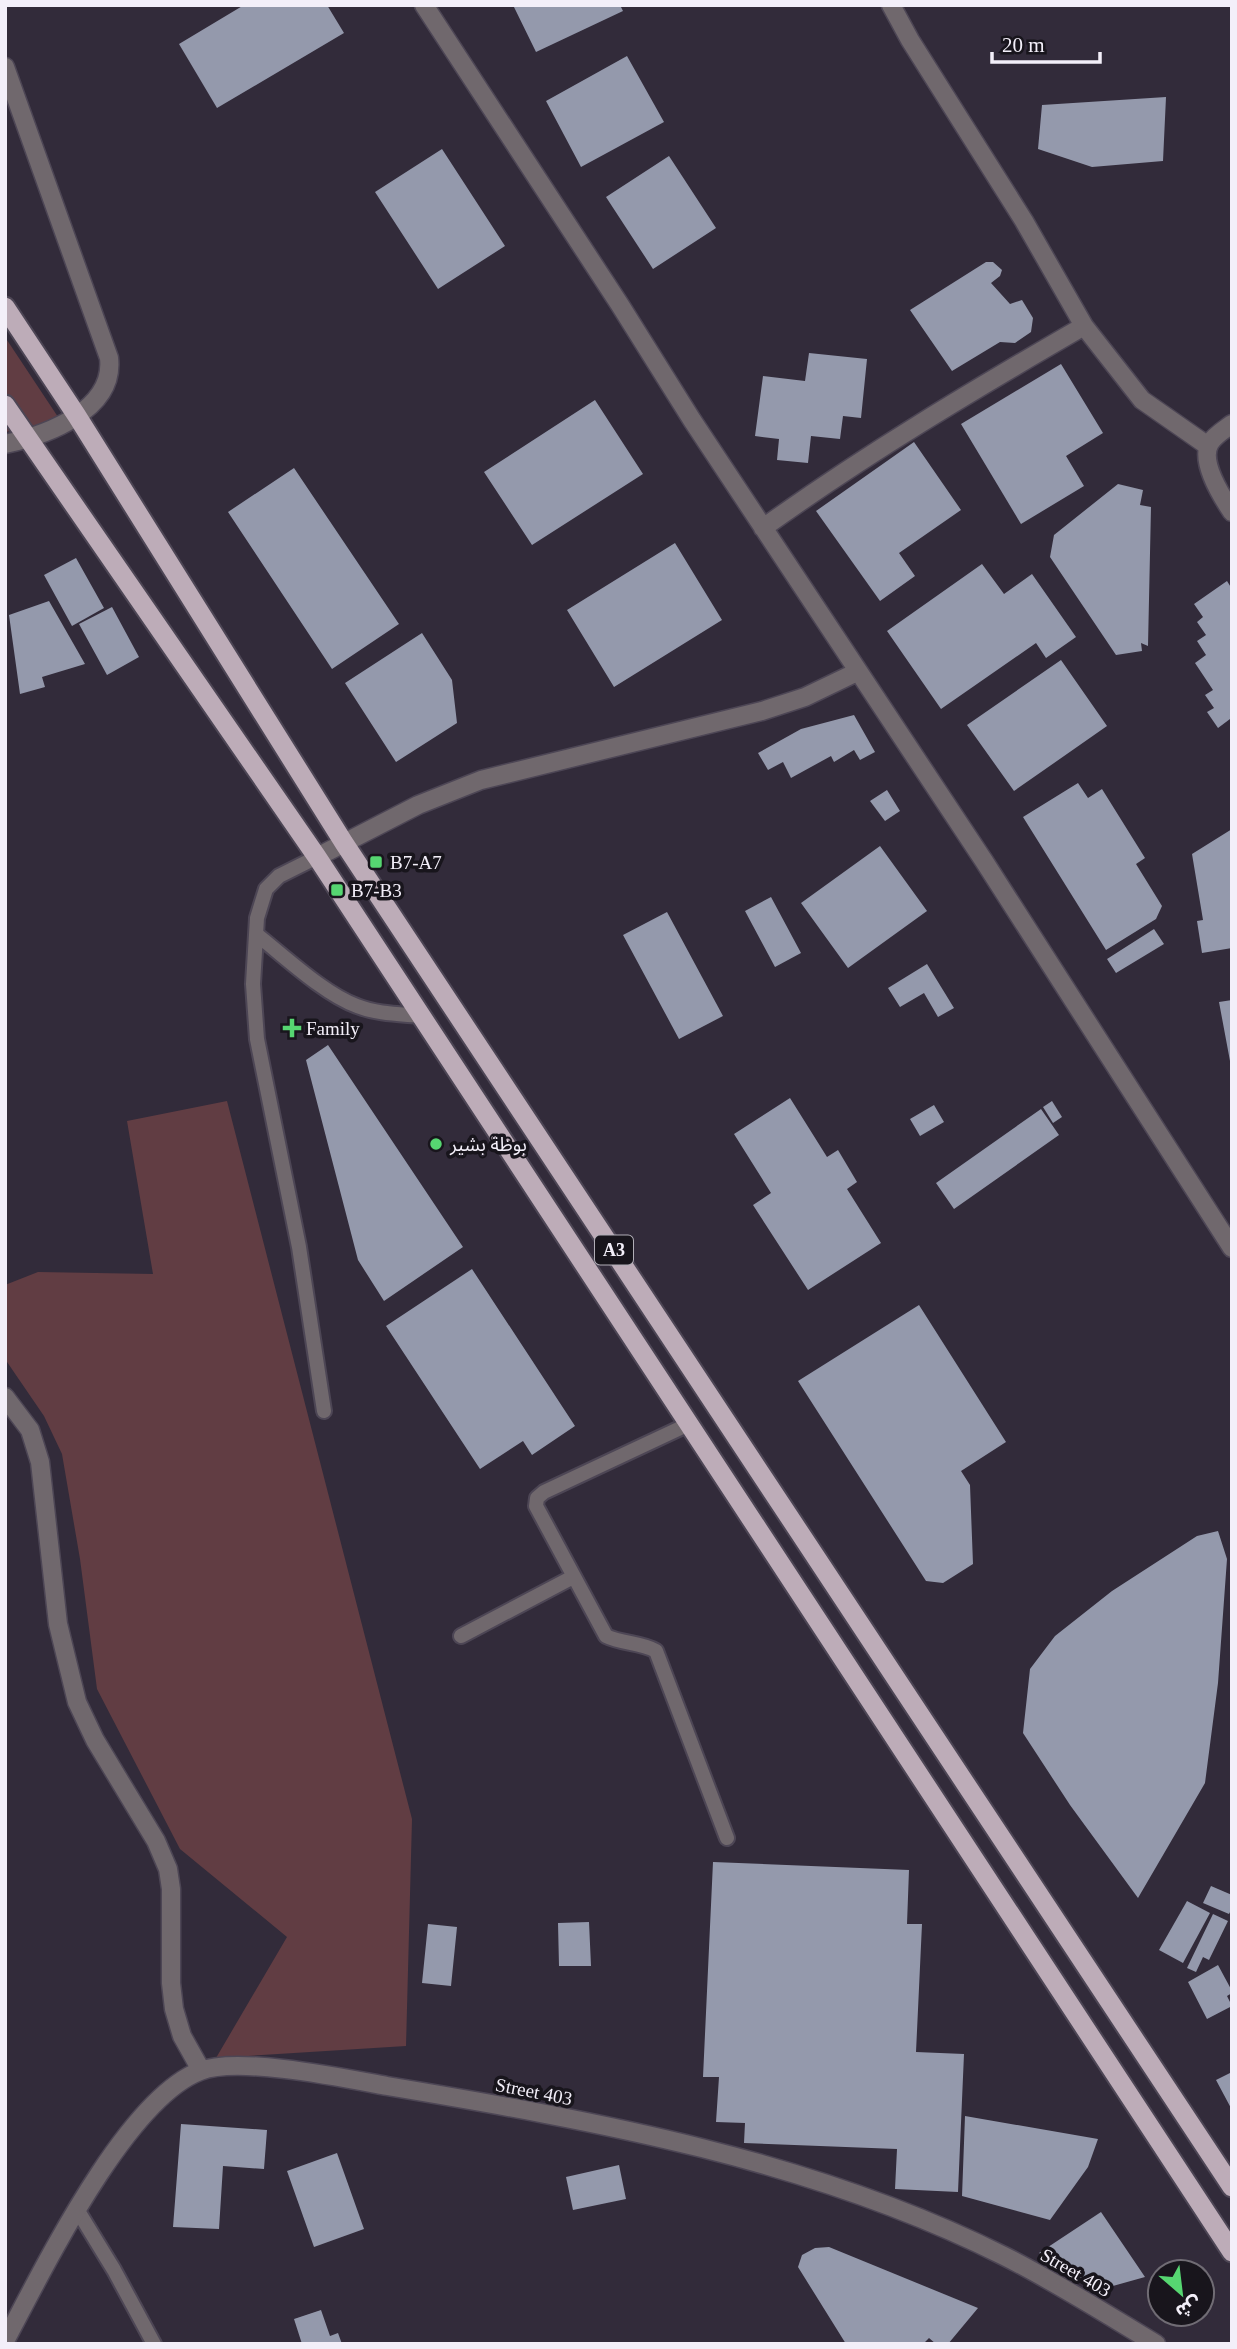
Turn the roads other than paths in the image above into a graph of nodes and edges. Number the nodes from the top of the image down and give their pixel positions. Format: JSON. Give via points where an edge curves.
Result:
{"nodes":[{"id":1,"x":424,"y":5,"type":"edge"},
{"id":2,"x":891,"y":5,"type":"edge"},
{"id":3,"x":5,"y":66,"type":"edge"},
{"id":4,"x":5,"y":307,"type":"edge"},
{"id":5,"x":1084,"y":326,"type":"junction"},
{"id":6,"x":5,"y":405,"type":"edge"},
{"id":7,"x":77,"y":416,"type":"junction"},
{"id":8,"x":1232,"y":424,"type":"edge"},
{"id":9,"x":28,"y":439,"type":"junction"},
{"id":10,"x":5,"y":444,"type":"edge"},
{"id":11,"x":1208,"y":446,"type":"junction"},
{"id":12,"x":1232,"y":512,"type":"edge"},
{"id":13,"x":763,"y":528,"type":"junction"},
{"id":14,"x":857,"y":672,"type":"junction"},
{"id":15,"x":344,"y":842,"type":"junction"},
{"id":16,"x":317,"y":857,"type":"junction"},
{"id":17,"x":256,"y":934,"type":"junction"},
{"id":18,"x":421,"y":1016,"type":"junction"},
{"id":19,"x":1232,"y":1248,"type":"edge"},
{"id":20,"x":5,"y":1397,"type":"edge"},
{"id":21,"x":324,"y":1411,"type":"dead end"},
{"id":22,"x":689,"y":1424,"type":"junction"},
{"id":23,"x":573,"y":1577,"type":"junction"},
{"id":24,"x":461,"y":1636,"type":"dead end"},
{"id":25,"x":727,"y":1838,"type":"dead end"},
{"id":26,"x":201,"y":2070,"type":"junction"},
{"id":27,"x":1232,"y":2187,"type":"edge"},
{"id":28,"x":78,"y":2211,"type":"junction"},
{"id":29,"x":1232,"y":2252,"type":"edge"},
{"id":30,"x":5,"y":2341,"type":"edge"},
{"id":31,"x":154,"y":2344,"type":"edge"},
{"id":32,"x":1156,"y":2344,"type":"edge"}],
"edges":[{"from":1,"to":13,"type":"street"},
{"from":2,"to":5,"type":"street"},
{"from":3,"to":7,"type":"street","via":[[109,358],[108,379],[101,393]]},
{"from":4,"to":7,"type":"highway","number":"A3"},
{"from":5,"to":11,"type":"street","via":[[1142,400]]},
{"from":5,"to":13,"type":"street","via":[[954,402]]},
{"from":6,"to":9,"type":"highway","number":"A3"},
{"from":7,"to":9,"type":"street"},
{"from":7,"to":15,"type":"highway","number":"A3"},
{"from":8,"to":11,"type":"street"},
{"from":9,"to":10,"type":"street"},
{"from":9,"to":16,"type":"highway","number":"A3"},
{"from":11,"to":12,"type":"street","via":[[1210,471]]},
{"from":13,"to":14,"type":"street"},
{"from":14,"to":15,"type":"street","via":[[762,712],[481,780]]},
{"from":14,"to":19,"type":"street"},
{"from":15,"to":16,"type":"street"},
{"from":15,"to":27,"type":"highway","number":"A3"},
{"from":16,"to":17,"type":"lane","via":[[278,876],[266,889]]},
{"from":16,"to":18,"type":"highway","number":"A3"},
{"from":17,"to":18,"type":"lane","via":[[356,1006]]},
{"from":17,"to":21,"type":"lane","via":[[257,1039],[299,1247]]},
{"from":18,"to":22,"type":"highway","number":"A3"},
{"from":20,"to":26,"type":"street","via":[[30,1430],[40,1462],[58,1624],[77,1702],[156,1841],[167,1869],[174,2009],[182,2036]]},
{"from":22,"to":23,"type":"lane","via":[[537,1497],[536,1506]]},
{"from":22,"to":29,"type":"highway","number":"A3"},
{"from":23,"to":24,"type":"lane"},
{"from":23,"to":25,"type":"lane","via":[[606,1636],[656,1651]]},
{"from":26,"to":28,"type":"street","name":"Street 403","via":[[170,2089],[135,2122]]},
{"from":26,"to":32,"type":"street","name":"Street 403","via":[[268,2068],[334,2077],[581,2121],[711,2151],[867,2198],[946,2230],[1036,2273]]},
{"from":28,"to":30,"type":"street","name":"Street 403"},
{"from":28,"to":31,"type":"lane"}]}
